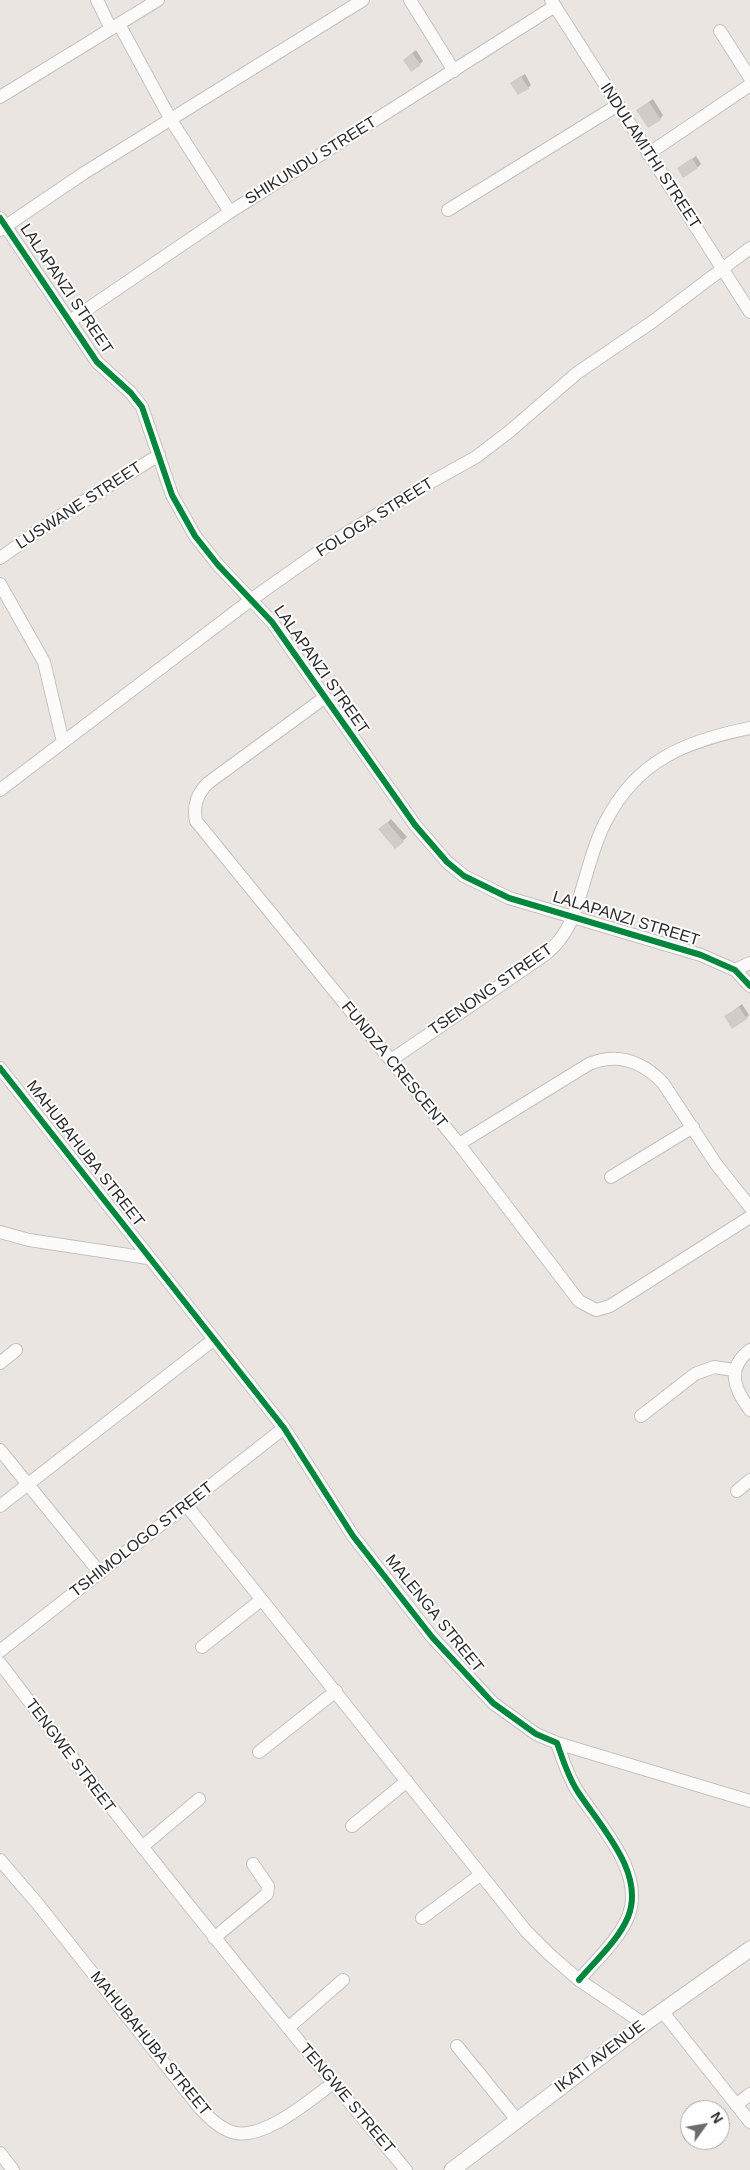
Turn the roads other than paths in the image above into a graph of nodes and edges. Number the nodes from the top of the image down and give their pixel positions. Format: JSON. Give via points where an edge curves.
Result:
{"nodes":[{"id":1,"x":97,"y":0,"type":"edge"},
{"id":2,"x":158,"y":0,"type":"edge"},
{"id":3,"x":363,"y":0,"type":"edge"},
{"id":4,"x":410,"y":0,"type":"edge"},
{"id":5,"x":552,"y":3,"type":"edge"},
{"id":6,"x":115,"y":27,"type":"junction"},
{"id":7,"x":720,"y":31,"type":"dead end"},
{"id":8,"x":454,"y":71,"type":"junction"},
{"id":9,"x":750,"y":78,"type":"edge"},
{"id":10,"x":750,"y":85,"type":"edge"},
{"id":11,"x":0,"y":96,"type":"edge"},
{"id":12,"x":618,"y":105,"type":"junction"},
{"id":13,"x":171,"y":120,"type":"junction"},
{"id":14,"x":648,"y":154,"type":"junction"},
{"id":15,"x":448,"y":210,"type":"dead end"},
{"id":16,"x":230,"y":212,"type":"junction"},
{"id":17,"x":2,"y":224,"type":"edge"},
{"id":18,"x":750,"y":248,"type":"edge"},
{"id":19,"x":722,"y":267,"type":"junction"},
{"id":20,"x":750,"y":312,"type":"edge"},
{"id":21,"x":70,"y":321,"type":"junction"},
{"id":22,"x":159,"y":455,"type":"junction"},
{"id":23,"x":0,"y":558,"type":"edge"},
{"id":24,"x":0,"y":584,"type":"edge"},
{"id":25,"x":252,"y":599,"type":"junction"},
{"id":26,"x":324,"y":698,"type":"junction"},
{"id":27,"x":750,"y":728,"type":"edge"},
{"id":28,"x":63,"y":742,"type":"junction"},
{"id":29,"x":0,"y":790,"type":"edge"},
{"id":30,"x":573,"y":918,"type":"junction"},
{"id":31,"x":750,"y":963,"type":"edge"},
{"id":32,"x":735,"y":970,"type":"junction"},
{"id":33,"x":750,"y":986,"type":"edge"},
{"id":34,"x":390,"y":1060,"type":"junction"},
{"id":35,"x":0,"y":1068,"type":"edge"},
{"id":36,"x":693,"y":1127,"type":"junction"},
{"id":37,"x":459,"y":1144,"type":"junction"},
{"id":38,"x":612,"y":1178,"type":"dead end"},
{"id":39,"x":750,"y":1207,"type":"edge"},
{"id":40,"x":750,"y":1217,"type":"edge"},
{"id":41,"x":0,"y":1232,"type":"edge"},
{"id":42,"x":148,"y":1258,"type":"junction"},
{"id":43,"x":213,"y":1340,"type":"junction"},
{"id":44,"x":16,"y":1350,"type":"dead end"},
{"id":45,"x":750,"y":1350,"type":"edge"},
{"id":46,"x":0,"y":1363,"type":"edge"},
{"id":47,"x":734,"y":1370,"type":"junction"},
{"id":48,"x":750,"y":1410,"type":"edge"},
{"id":49,"x":641,"y":1416,"type":"dead end"},
{"id":50,"x":284,"y":1428,"type":"junction"},
{"id":51,"x":0,"y":1450,"type":"edge"},
{"id":52,"x":750,"y":1480,"type":"edge"},
{"id":53,"x":28,"y":1485,"type":"junction"},
{"id":54,"x":737,"y":1491,"type":"dead end"},
{"id":55,"x":0,"y":1506,"type":"edge"},
{"id":56,"x":187,"y":1506,"type":"junction"},
{"id":57,"x":100,"y":1574,"type":"junction"},
{"id":58,"x":261,"y":1600,"type":"junction"},
{"id":59,"x":202,"y":1646,"type":"dead end"},
{"id":60,"x":0,"y":1651,"type":"edge"},
{"id":61,"x":0,"y":1663,"type":"edge"},
{"id":62,"x":336,"y":1691,"type":"junction"},
{"id":63,"x":557,"y":1743,"type":"junction"},
{"id":64,"x":259,"y":1752,"type":"dead end"},
{"id":65,"x":407,"y":1781,"type":"junction"},
{"id":66,"x":199,"y":1799,"type":"dead end"},
{"id":67,"x":750,"y":1801,"type":"edge"},
{"id":68,"x":352,"y":1826,"type":"dead end"},
{"id":69,"x":142,"y":1847,"type":"junction"},
{"id":70,"x":0,"y":1860,"type":"edge"},
{"id":71,"x":253,"y":1864,"type":"dead end"},
{"id":72,"x":480,"y":1875,"type":"junction"},
{"id":73,"x":422,"y":1918,"type":"dead end"},
{"id":74,"x":214,"y":1938,"type":"junction"},
{"id":75,"x":750,"y":1949,"type":"edge"},
{"id":76,"x":343,"y":1980,"type":"dead end"},
{"id":77,"x":579,"y":1980,"type":"junction"},
{"id":78,"x":662,"y":2011,"type":"junction"},
{"id":79,"x":644,"y":2024,"type":"junction"},
{"id":80,"x":288,"y":2028,"type":"junction"},
{"id":81,"x":457,"y":2046,"type":"dead end"},
{"id":82,"x":333,"y":2083,"type":"junction"},
{"id":83,"x":750,"y":2094,"type":"edge"},
{"id":84,"x":736,"y":2105,"type":"junction"},
{"id":85,"x":517,"y":2120,"type":"junction"},
{"id":86,"x":750,"y":2122,"type":"edge"},
{"id":87,"x":0,"y":2153,"type":"edge"},
{"id":88,"x":459,"y":2168,"type":"edge"},
{"id":89,"x":14,"y":2170,"type":"edge"},
{"id":90,"x":406,"y":2170,"type":"edge"}],
"edges":[{"from":1,"to":6,"type":"street"},
{"from":2,"to":6,"type":"street"},
{"from":3,"to":13,"type":"street","name":"LALAPANZI STREET"},
{"from":4,"to":8,"type":"street"},
{"from":5,"to":8,"type":"street","name":"SHIKUNDU STREET"},
{"from":5,"to":12,"type":"street","name":"INDULAMITHI STREET"},
{"from":6,"to":11,"type":"street"},
{"from":6,"to":13,"type":"street"},
{"from":7,"to":9,"type":"street"},
{"from":8,"to":16,"type":"street","name":"SHIKUNDU STREET"},
{"from":10,"to":14,"type":"street"},
{"from":12,"to":14,"type":"street","name":"INDULAMITHI STREET"},
{"from":12,"to":15,"type":"street"},
{"from":13,"to":16,"type":"street"},
{"from":13,"to":17,"type":"street","name":"LALAPANZI STREET"},
{"from":14,"to":19,"type":"street","name":"INDULAMITHI STREET"},
{"from":16,"to":21,"type":"street","name":"SHIKUNDU STREET"},
{"from":17,"to":21,"type":"street","name":"LALAPANZI STREET"},
{"from":18,"to":19,"type":"street","name":"FOLOGA STREET"},
{"from":19,"to":20,"type":"street","name":"INDULAMITHI STREET"},
{"from":19,"to":25,"type":"street","name":"FOLOGA STREET","via":[[652,322],[577,373],[476,457],[369,518]]},
{"from":21,"to":22,"type":"street","name":"LALAPANZI STREET","via":[[98,362],[137,400],[147,417]]},
{"from":22,"to":23,"type":"street","name":"LUSWANE STREET","via":[[55,519]]},
{"from":22,"to":25,"type":"street","name":"LALAPANZI STREET","via":[[172,494],[190,527],[218,565]]},
{"from":24,"to":28,"type":"street","via":[[44,662]]},
{"from":25,"to":26,"type":"street","name":"LALAPANZI STREET","via":[[272,622]]},
{"from":25,"to":28,"type":"street","name":"FOLOGA STREET"},
{"from":26,"to":30,"type":"street","name":"LALAPANZI STREET","via":[[415,825],[447,862],[464,876],[509,898]]},
{"from":26,"to":34,"type":"street","name":"FUNDZA CRESCENT","via":[[208,783],[201,790],[194,810],[196,820],[206,835]]},
{"from":27,"to":30,"type":"street","name":"TSENONG STREET","via":[[671,752],[631,785],[605,822]]},
{"from":28,"to":29,"type":"street","name":"FOLOGA STREET"},
{"from":30,"to":32,"type":"street","name":"LALAPANZI STREET","via":[[701,955]]},
{"from":30,"to":34,"type":"street","name":"TSENONG STREET","via":[[563,937],[546,954]]},
{"from":31,"to":32,"type":"street"},
{"from":32,"to":33,"type":"street","name":"LALAPANZI STREET"},
{"from":34,"to":37,"type":"street","name":"FUNDZA CRESCENT"},
{"from":35,"to":42,"type":"street","name":"MAHUBAHUBA STREET"},
{"from":36,"to":37,"type":"street","via":[[671,1093],[652,1072],[627,1059],[613,1057],[601,1059],[575,1072]]},
{"from":36,"to":38,"type":"street"},
{"from":36,"to":39,"type":"street","via":[[726,1178]]},
{"from":37,"to":40,"type":"street","name":"FUNDZA CRESCENT","via":[[579,1300],[596,1310],[610,1306]]},
{"from":41,"to":42,"type":"street","via":[[29,1240]]},
{"from":42,"to":43,"type":"street","name":"MALENGA STREET"},
{"from":43,"to":50,"type":"street","name":"MALENGA STREET"},
{"from":43,"to":53,"type":"street"},
{"from":44,"to":46,"type":"street"},
{"from":45,"to":47,"type":"street"},
{"from":47,"to":48,"type":"street","via":[[737,1388]]},
{"from":47,"to":49,"type":"street","via":[[714,1367],[695,1374]]},
{"from":50,"to":56,"type":"street","name":"TSHIMOLOGO STREET"},
{"from":50,"to":63,"type":"street","name":"MALENGA STREET","via":[[353,1536],[457,1667],[504,1712],[536,1734]]},
{"from":51,"to":53,"type":"street"},
{"from":52,"to":54,"type":"street"},
{"from":53,"to":55,"type":"street"},
{"from":53,"to":57,"type":"street"},
{"from":56,"to":57,"type":"street","name":"TSHIMOLOGO STREET"},
{"from":56,"to":58,"type":"street"},
{"from":57,"to":60,"type":"street","name":"TSHIMOLOGO STREET"},
{"from":58,"to":59,"type":"street"},
{"from":58,"to":62,"type":"street"},
{"from":61,"to":69,"type":"street","name":"TENGWE STREET"},
{"from":62,"to":64,"type":"street"},
{"from":62,"to":65,"type":"street"},
{"from":63,"to":67,"type":"street","name":"MALENGA STREET"},
{"from":63,"to":77,"type":"street","via":[[577,1791],[620,1853],[632,1898],[624,1926]]},
{"from":65,"to":68,"type":"street"},
{"from":65,"to":72,"type":"street"},
{"from":66,"to":69,"type":"street"},
{"from":69,"to":74,"type":"street","name":"TENGWE STREET"},
{"from":70,"to":82,"type":"street","name":"MAHUBAHUBA STREET","via":[[199,2107],[220,2125],[232,2132],[256,2132]]},
{"from":71,"to":74,"type":"street","via":[[268,1886],[267,1894]]},
{"from":72,"to":73,"type":"street"},
{"from":72,"to":77,"type":"street","via":[[526,1931]]},
{"from":74,"to":80,"type":"street","name":"TENGWE STREET"},
{"from":75,"to":78,"type":"street","name":"IKATI AVENUE"},
{"from":76,"to":80,"type":"street","name":"TENGWE STREET"},
{"from":77,"to":79,"type":"street"},
{"from":78,"to":79,"type":"street","name":"IKATI AVENUE"},
{"from":78,"to":84,"type":"street"},
{"from":79,"to":85,"type":"street","name":"IKATI AVENUE"},
{"from":80,"to":82,"type":"street","name":"TENGWE STREET"},
{"from":81,"to":85,"type":"street"},
{"from":82,"to":90,"type":"street","name":"TENGWE STREET"},
{"from":83,"to":84,"type":"street"},
{"from":84,"to":86,"type":"street"},
{"from":85,"to":88,"type":"street","name":"IKATI AVENUE"},
{"from":87,"to":89,"type":"street"}]}
